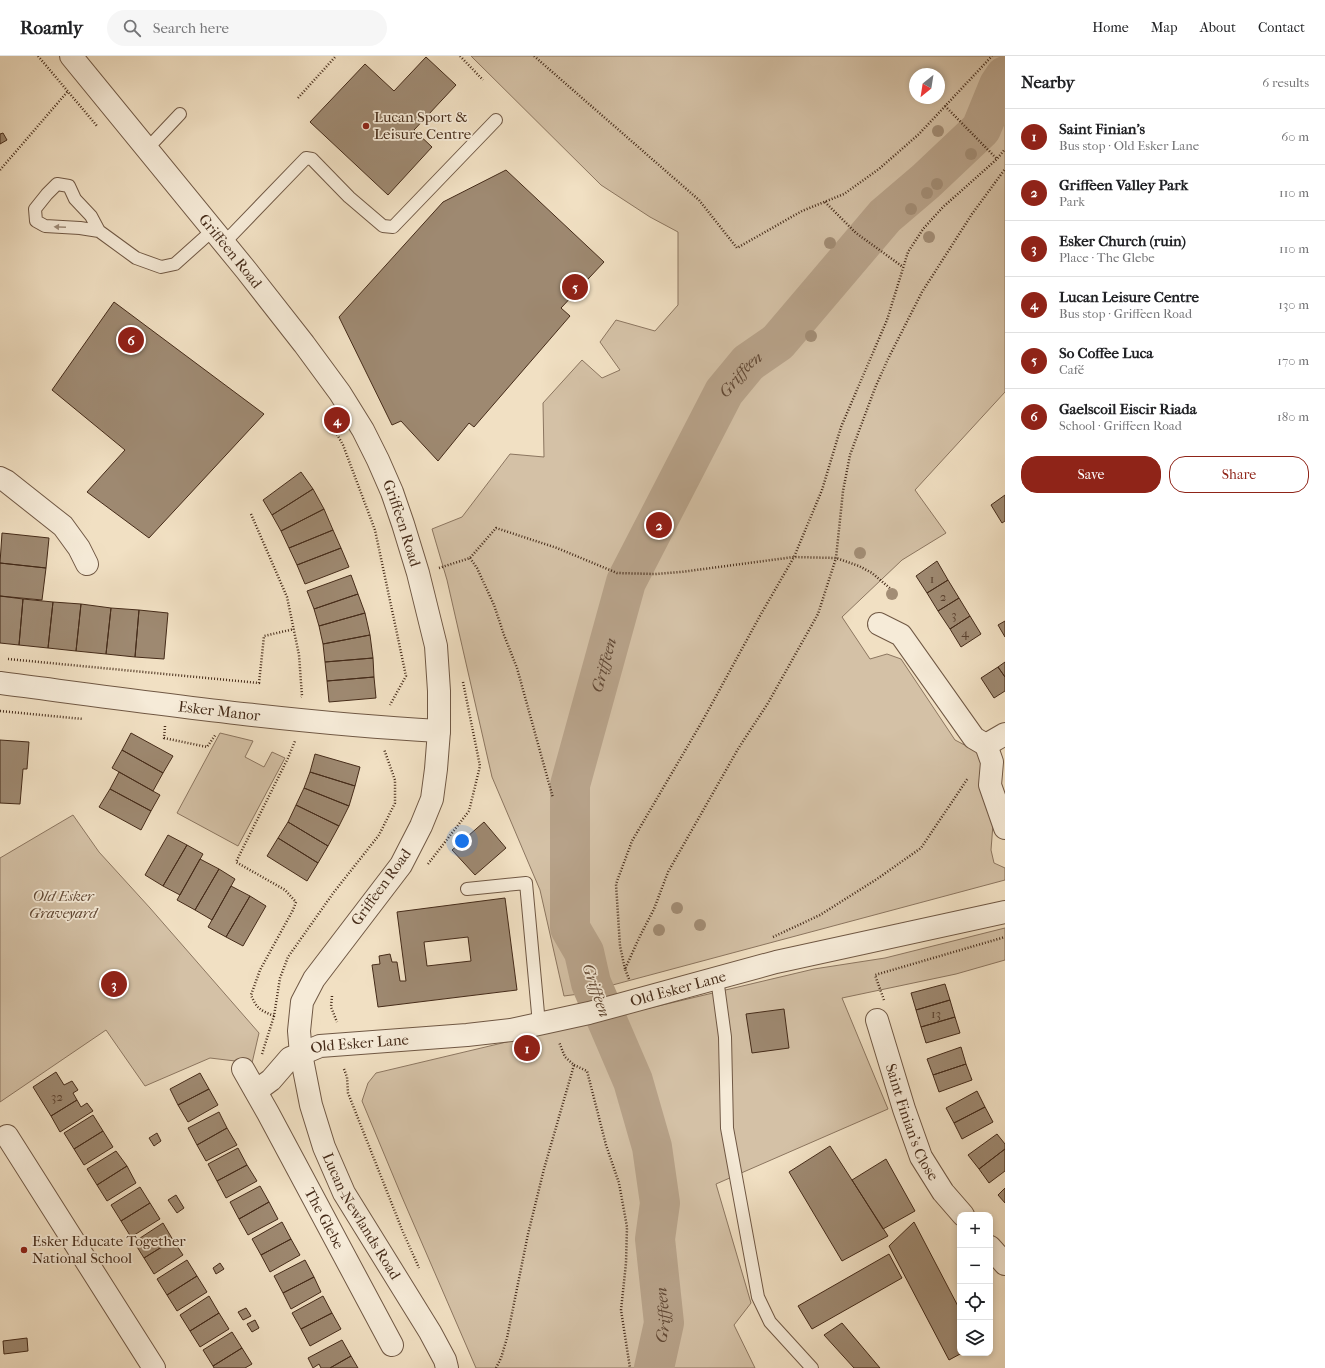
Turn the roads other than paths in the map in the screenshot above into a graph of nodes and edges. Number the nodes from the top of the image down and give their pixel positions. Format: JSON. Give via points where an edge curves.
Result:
{"nodes":[{"id":1,"x":71,"y":56,"type":"edge"},
{"id":2,"x":180,"y":114,"type":"dead end"},
{"id":3,"x":496,"y":120,"type":"dead end"},
{"id":4,"x":146,"y":150,"type":"junction"},
{"id":5,"x":99,"y":231,"type":"junction"},
{"id":6,"x":219,"y":237,"type":"junction"},
{"id":7,"x":0,"y":478,"type":"edge"},
{"id":8,"x":87,"y":564,"type":"dead end"},
{"id":9,"x":879,"y":624,"type":"dead end"},
{"id":10,"x":0,"y":683,"type":"edge"},
{"id":11,"x":439,"y":731,"type":"junction"},
{"id":12,"x":1005,"y":734,"type":"edge"},
{"id":13,"x":986,"y":745,"type":"junction"},
{"id":14,"x":1005,"y":828,"type":"edge"},
{"id":15,"x":467,"y":889,"type":"dead end"},
{"id":16,"x":1005,"y":912,"type":"edge"},
{"id":17,"x":717,"y":978,"type":"junction"},
{"id":18,"x":881,"y":1011,"type":"road end"},
{"id":19,"x":547,"y":1022,"type":"junction"},
{"id":20,"x":301,"y":1054,"type":"junction"},
{"id":21,"x":243,"y":1069,"type":"dead end"},
{"id":22,"x":256,"y":1090,"type":"junction"},
{"id":23,"x":7,"y":1136,"type":"dead end"},
{"id":24,"x":960,"y":1212,"type":"edge"},
{"id":25,"x":991,"y":1248,"type":"edge"},
{"id":26,"x":1005,"y":1264,"type":"edge"},
{"id":27,"x":392,"y":1345,"type":"dead end"},
{"id":28,"x":154,"y":1368,"type":"edge"},
{"id":29,"x":447,"y":1368,"type":"edge"},
{"id":30,"x":812,"y":1368,"type":"edge"}],
"edges":[{"from":1,"to":4,"type":"street","name":"Griffeen Road"},
{"from":2,"to":4,"type":"lane"},
{"from":3,"to":6,"type":"lane","via":[[393,227],[383,226],[349,197],[312,159],[306,158]]},
{"from":4,"to":6,"type":"street","name":"Griffeen Road"},
{"from":5,"to":5,"type":"lane","one_way":true,"via":[[45,226],[36,221],[36,209],[57,184],[69,186],[75,199],[91,216]]},
{"from":5,"to":6,"type":"lane","via":[[136,258],[162,267],[175,264]]},
{"from":6,"to":11,"type":"street","name":"Griffeen Road","via":[[340,393],[378,460],[392,492],[418,573],[436,646]]},
{"from":7,"to":8,"type":"street","via":[[63,526]]},
{"from":9,"to":13,"type":"street","via":[[901,635],[974,738]]},
{"from":10,"to":11,"type":"street","name":"Esker Manor","via":[[244,715]]},
{"from":11,"to":20,"type":"street","name":"Griffeen Road","via":[[432,799],[421,826],[401,865],[314,979],[302,1002],[298,1031]]},
{"from":12,"to":13,"type":"street"},
{"from":13,"to":14,"type":"street","via":[[992,762],[990,785]]},
{"from":15,"to":19,"type":"lane","via":[[526,883]]},
{"from":16,"to":17,"type":"street","name":"Old Esker Lane","via":[[776,962]]},
{"from":17,"to":19,"type":"street","name":"Old Esker Lane"},
{"from":17,"to":30,"type":"lane","via":[[725,1037],[727,1128],[758,1297],[770,1322]]},
{"from":18,"to":24,"type":"street","name":"Saint Finian's Close","via":[[904,1109],[921,1157],[943,1192]]},
{"from":19,"to":20,"type":"street","name":"Old Esker Lane","via":[[511,1030],[467,1035],[320,1046]]},
{"from":20,"to":22,"type":"street","via":[[290,1058],[271,1080]]},
{"from":20,"to":29,"type":"street","name":"Lucan-Newlands Road","via":[[311,1105],[324,1147],[344,1193],[430,1332]]},
{"from":21,"to":22,"type":"street","name":"The Glebe"},
{"from":22,"to":27,"type":"street","name":"The Glebe"},
{"from":23,"to":28,"type":"street"},
{"from":25,"to":26,"type":"street"}]}
